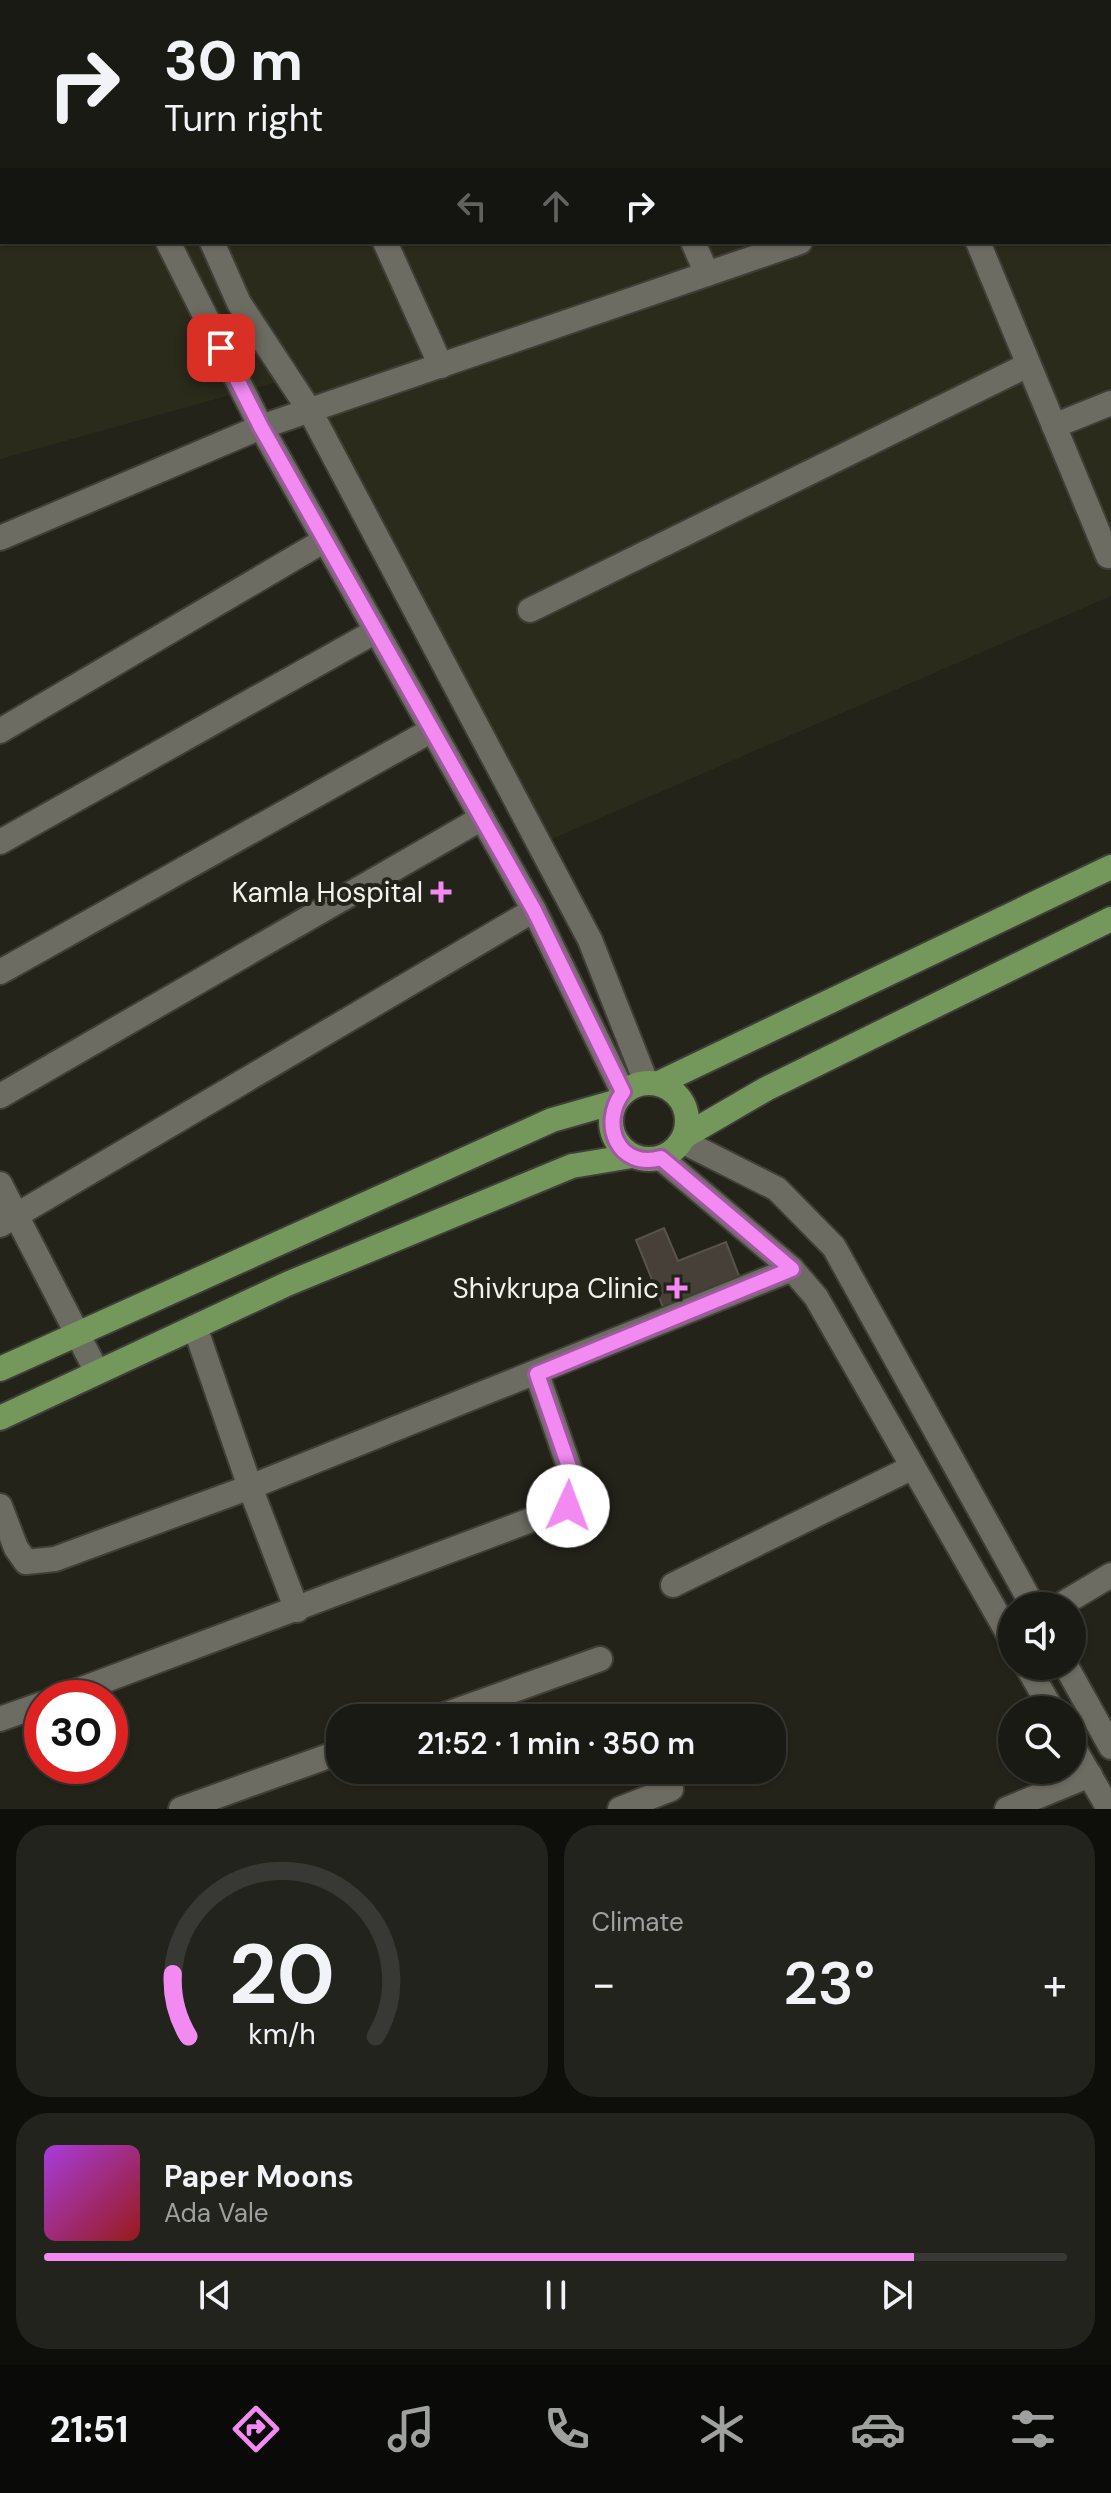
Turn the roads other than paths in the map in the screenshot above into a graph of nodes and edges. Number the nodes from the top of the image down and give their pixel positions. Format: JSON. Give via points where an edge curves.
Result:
{"nodes":[{"id":1,"x":169,"y":244,"type":"edge"},
{"id":2,"x":213,"y":244,"type":"edge"},
{"id":3,"x":386,"y":244,"type":"edge"},
{"id":4,"x":694,"y":244,"type":"edge"},
{"id":5,"x":794,"y":244,"type":"edge"},
{"id":6,"x":979,"y":244,"type":"edge"},
{"id":7,"x":707,"y":274,"type":"junction"},
{"id":8,"x":1028,"y":365,"type":"junction"},
{"id":9,"x":441,"y":366,"type":"junction"},
{"id":10,"x":1111,"y":403,"type":"edge"},
{"id":11,"x":310,"y":411,"type":"junction"},
{"id":12,"x":1054,"y":426,"type":"junction"},
{"id":13,"x":261,"y":427,"type":"junction"},
{"id":14,"x":0,"y":538,"type":"edge"},
{"id":15,"x":325,"y":540,"type":"junction"},
{"id":16,"x":1108,"y":556,"type":"dead end"},
{"id":17,"x":530,"y":610,"type":"dead end"},
{"id":18,"x":376,"y":631,"type":"junction"},
{"id":19,"x":432,"y":730,"type":"junction"},
{"id":20,"x":0,"y":731,"type":"edge"},
{"id":21,"x":482,"y":818,"type":"junction"},
{"id":22,"x":0,"y":842,"type":"edge"},
{"id":23,"x":1111,"y":867,"type":"edge"},
{"id":24,"x":534,"y":910,"type":"junction"},
{"id":25,"x":1111,"y":919,"type":"edge"},
{"id":26,"x":0,"y":972,"type":"edge"},
{"id":27,"x":653,"y":1083,"type":"junction"},
{"id":28,"x":0,"y":1096,"type":"edge"},
{"id":29,"x":619,"y":1097,"type":"junction"},
{"id":30,"x":684,"y":1138,"type":"junction"},
{"id":31,"x":632,"y":1156,"type":"junction"},
{"id":32,"x":661,"y":1158,"type":"junction"},
{"id":33,"x":0,"y":1184,"type":"edge"},
{"id":34,"x":9,"y":1221,"type":"edge"},
{"id":35,"x":792,"y":1269,"type":"junction"},
{"id":36,"x":195,"y":1327,"type":"junction"},
{"id":37,"x":79,"y":1333,"type":"junction"},
{"id":38,"x":0,"y":1369,"type":"edge"},
{"id":39,"x":97,"y":1372,"type":"junction"},
{"id":40,"x":537,"y":1374,"type":"junction"},
{"id":41,"x":0,"y":1418,"type":"edge"},
{"id":42,"x":913,"y":1467,"type":"junction"},
{"id":43,"x":250,"y":1487,"type":"junction"},
{"id":44,"x":0,"y":1506,"type":"edge"},
{"id":45,"x":1111,"y":1575,"type":"edge"},
{"id":46,"x":673,"y":1585,"type":"dead end"},
{"id":47,"x":1025,"y":1592,"type":"edge"},
{"id":48,"x":1082,"y":1592,"type":"edge"},
{"id":49,"x":297,"y":1610,"type":"junction"},
{"id":50,"x":998,"y":1616,"type":"edge"},
{"id":51,"x":600,"y":1659,"type":"dead end"},
{"id":52,"x":107,"y":1680,"type":"edge"},
{"id":53,"x":1074,"y":1680,"type":"edge"},
{"id":54,"x":475,"y":1704,"type":"edge"},
{"id":55,"x":24,"y":1710,"type":"edge"},
{"id":56,"x":0,"y":1719,"type":"edge"},
{"id":57,"x":1111,"y":1747,"type":"edge"},
{"id":58,"x":326,"y":1757,"type":"edge"},
{"id":59,"x":1086,"y":1768,"type":"edge"},
{"id":60,"x":1090,"y":1775,"type":"junction"},
{"id":61,"x":671,"y":1789,"type":"dead end"},
{"id":62,"x":181,"y":1809,"type":"edge"},
{"id":63,"x":620,"y":1809,"type":"edge"},
{"id":64,"x":1007,"y":1809,"type":"edge"},
{"id":65,"x":1109,"y":1809,"type":"edge"}],
"edges":[{"from":1,"to":13,"type":"street"},
{"from":2,"to":11,"type":"street","via":[[239,303]]},
{"from":3,"to":9,"type":"street"},
{"from":4,"to":7,"type":"street"},
{"from":5,"to":7,"type":"street"},
{"from":6,"to":8,"type":"street"},
{"from":7,"to":9,"type":"street"},
{"from":8,"to":12,"type":"street"},
{"from":8,"to":17,"type":"street"},
{"from":9,"to":11,"type":"street"},
{"from":10,"to":12,"type":"street"},
{"from":11,"to":13,"type":"street"},
{"from":11,"to":27,"type":"street","via":[[590,940]]},
{"from":12,"to":16,"type":"street"},
{"from":13,"to":14,"type":"street"},
{"from":13,"to":15,"type":"street"},
{"from":15,"to":18,"type":"street"},
{"from":15,"to":20,"type":"street"},
{"from":18,"to":19,"type":"street"},
{"from":18,"to":22,"type":"street"},
{"from":19,"to":21,"type":"street"},
{"from":19,"to":26,"type":"street"},
{"from":21,"to":24,"type":"street"},
{"from":21,"to":28,"type":"street"},
{"from":23,"to":27,"type":"main road"},
{"from":24,"to":29,"type":"street"},
{"from":24,"to":34,"type":"street"},
{"from":25,"to":30,"type":"main road","via":[[766,1089]]},
{"from":27,"to":29,"type":"main road"},
{"from":27,"to":30,"type":"main road","via":[[671,1089],[686,1110]]},
{"from":29,"to":31,"type":"main road","via":[[611,1114],[614,1139]]},
{"from":29,"to":37,"type":"main road","via":[[552,1120]]},
{"from":30,"to":32,"type":"main road"},
{"from":30,"to":47,"type":"street","via":[[777,1189],[834,1247]]},
{"from":31,"to":32,"type":"main road"},
{"from":31,"to":36,"type":"main road","via":[[572,1166]]},
{"from":32,"to":35,"type":"street"},
{"from":33,"to":34,"type":"street"},
{"from":34,"to":37,"type":"street"},
{"from":35,"to":40,"type":"street"},
{"from":35,"to":42,"type":"street","via":[[816,1297]]},
{"from":36,"to":39,"type":"main road"},
{"from":36,"to":43,"type":"street"},
{"from":37,"to":38,"type":"main road"},
{"from":37,"to":39,"type":"street"},
{"from":39,"to":41,"type":"main road"},
{"from":40,"to":43,"type":"street"},
{"from":40,"to":49,"type":"street","via":[[575,1484],[568,1506]]},
{"from":42,"to":46,"type":"street"},
{"from":42,"to":50,"type":"street"},
{"from":43,"to":44,"type":"street","via":[[55,1559],[26,1562]]},
{"from":43,"to":49,"type":"street"},
{"from":45,"to":48,"type":"street"},
{"from":49,"to":52,"type":"street"},
{"from":51,"to":54,"type":"street"},
{"from":53,"to":57,"type":"street"},
{"from":55,"to":56,"type":"street"},
{"from":58,"to":62,"type":"street"},
{"from":59,"to":60,"type":"street"},
{"from":60,"to":64,"type":"street"},
{"from":60,"to":65,"type":"street"},
{"from":61,"to":63,"type":"street"}]}
